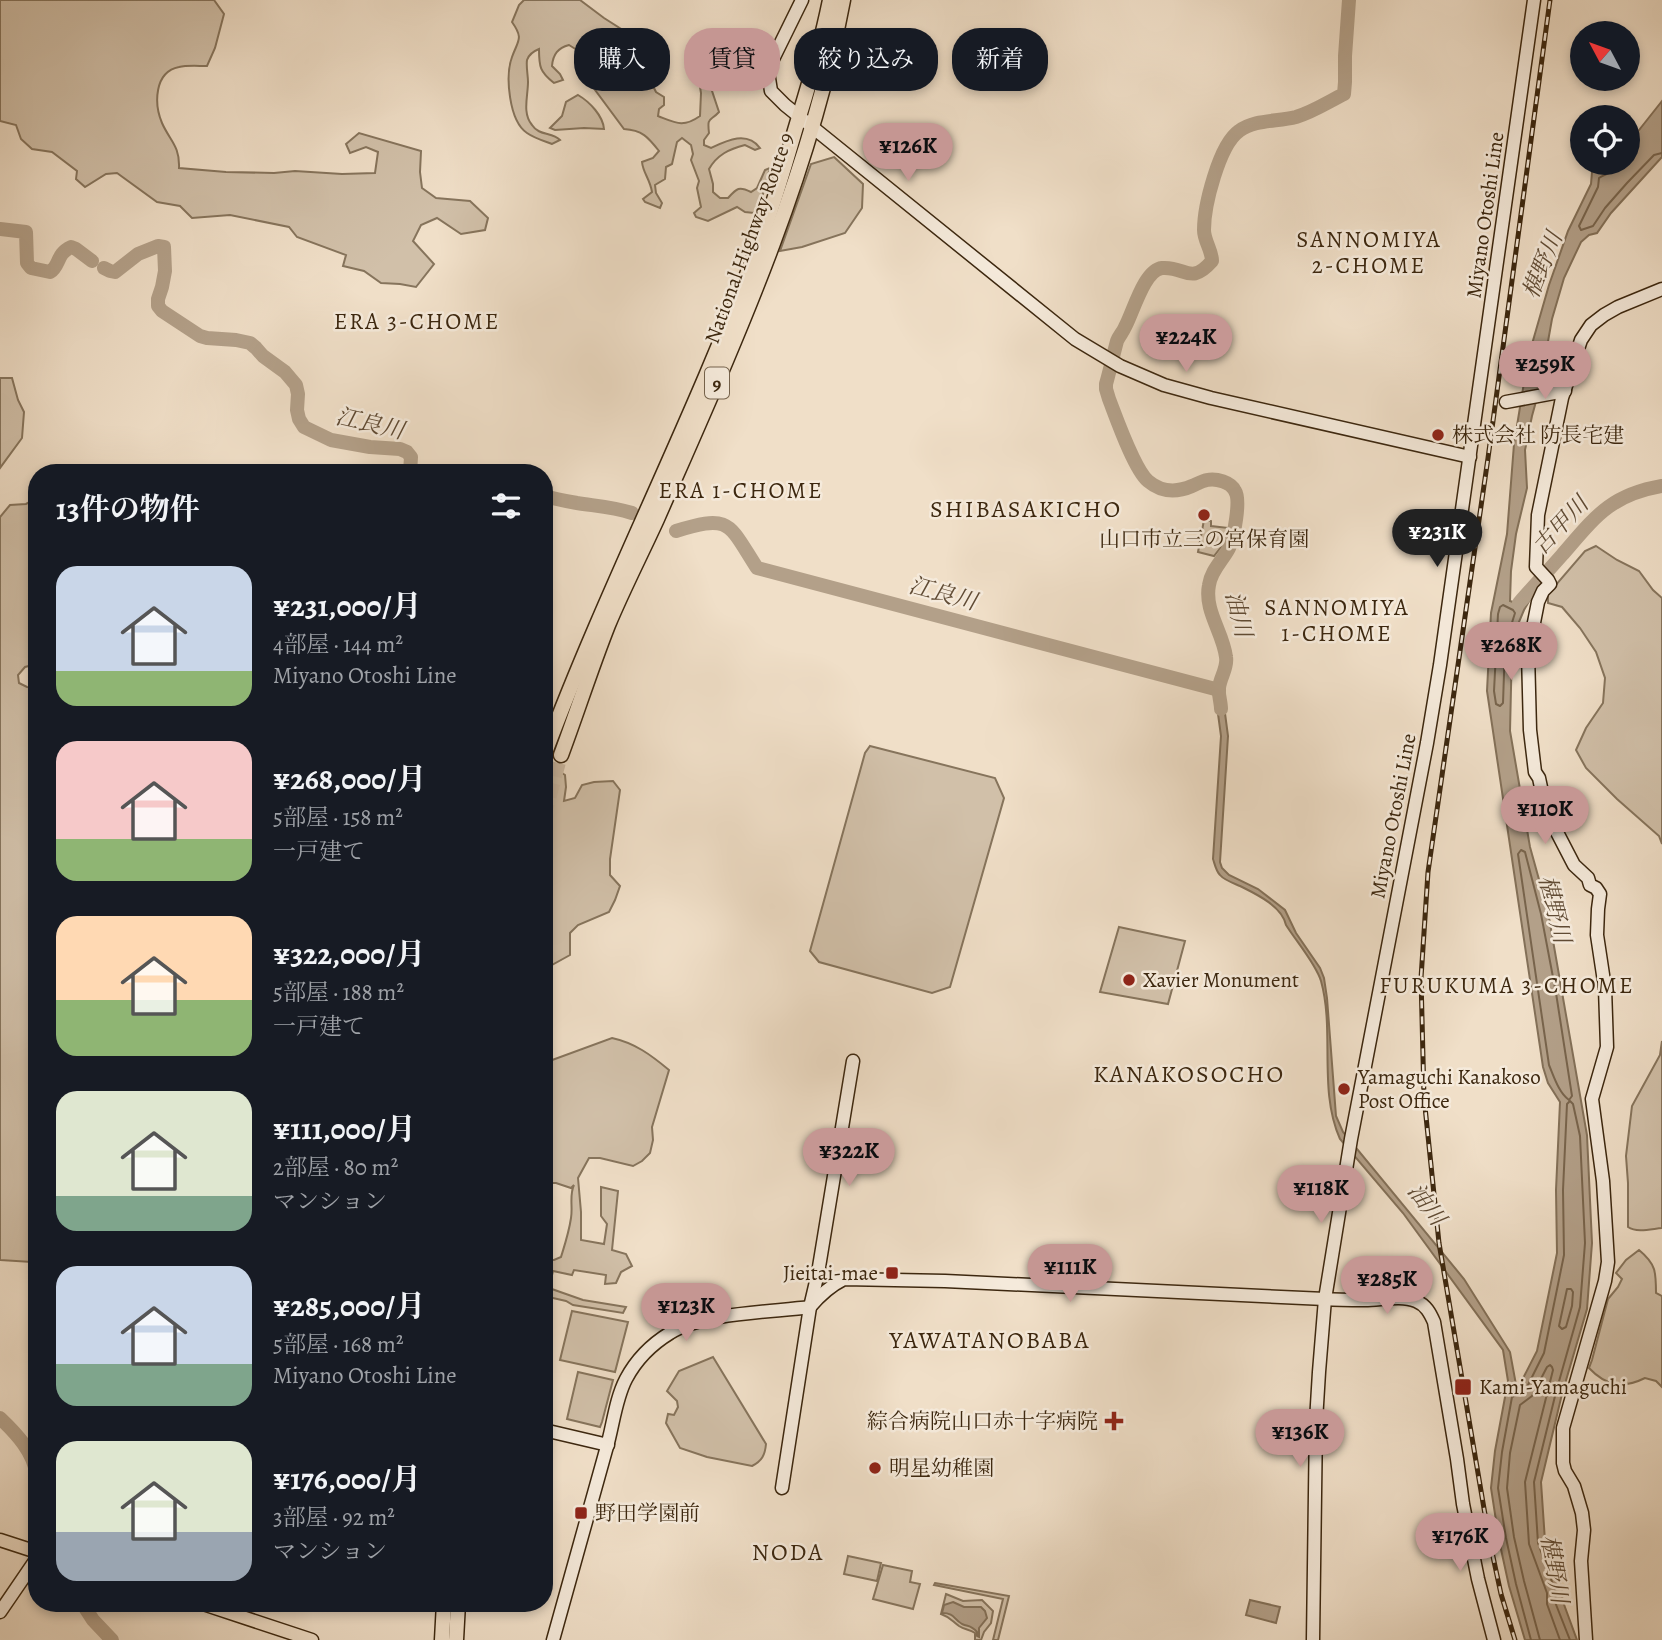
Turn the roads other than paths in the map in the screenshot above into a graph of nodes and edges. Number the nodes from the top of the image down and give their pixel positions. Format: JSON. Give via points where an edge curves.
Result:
{"nodes":[{"id":1,"x":802,"y":0,"type":"edge"},
{"id":2,"x":830,"y":0,"type":"edge"},
{"id":3,"x":843,"y":0,"type":"edge"},
{"id":4,"x":1534,"y":0,"type":"edge"},
{"id":5,"x":799,"y":116,"type":"junction"},
{"id":6,"x":812,"y":126,"type":"junction"},
{"id":7,"x":1662,"y":289,"type":"edge"},
{"id":8,"x":1563,"y":392,"type":"junction"},
{"id":9,"x":1508,"y":401,"type":"dead end"},
{"id":10,"x":1470,"y":457,"type":"junction"},
{"id":11,"x":553,"y":731,"type":"edge"},
{"id":12,"x":562,"y":755,"type":"tunnel mouth"},
{"id":13,"x":853,"y":1061,"type":"dead end"},
{"id":14,"x":1325,"y":1299,"type":"junction"},
{"id":15,"x":810,"y":1307,"type":"junction"},
{"id":16,"x":553,"y":1432,"type":"edge"},
{"id":17,"x":608,"y":1445,"type":"junction"},
{"id":18,"x":782,"y":1488,"type":"dead end"},
{"id":19,"x":0,"y":1540,"type":"edge"},
{"id":20,"x":28,"y":1549,"type":"edge"},
{"id":21,"x":28,"y":1571,"type":"edge"},
{"id":22,"x":0,"y":1612,"type":"edge"},
{"id":23,"x":227,"y":1612,"type":"edge"},
{"id":24,"x":444,"y":1612,"type":"edge"},
{"id":25,"x":458,"y":1612,"type":"edge"},
{"id":26,"x":312,"y":1640,"type":"edge"},
{"id":27,"x":442,"y":1640,"type":"edge"},
{"id":28,"x":456,"y":1640,"type":"edge"},
{"id":29,"x":554,"y":1640,"type":"edge"},
{"id":30,"x":1314,"y":1640,"type":"edge"},
{"id":31,"x":1494,"y":1640,"type":"edge"},
{"id":32,"x":1586,"y":1640,"type":"edge"}],
"edges":[{"from":1,"to":5,"type":"main road","via":[[768,72],[771,91]]},
{"from":2,"to":5,"type":"highway","name":"National Highway Route 9","number":"9"},
{"from":3,"to":6,"type":"highway","name":"National Highway Route 9","number":"9"},
{"from":4,"to":10,"type":"main road","name":"Miyano Otoshi Line"},
{"from":5,"to":6,"type":"main road"},
{"from":5,"to":11,"type":"highway","name":"National Highway Route 9","number":"9","via":[[759,244]]},
{"from":6,"to":10,"type":"main road","via":[[1057,325],[1120,366],[1186,392]]},
{"from":6,"to":12,"type":"highway","name":"National Highway Route 9","number":"9","via":[[754,294],[609,624]]},
{"from":7,"to":8,"type":"main road","via":[[1604,314],[1591,325]]},
{"from":8,"to":9,"type":"main road"},
{"from":8,"to":32,"type":"main road","via":[[1538,515],[1535,561],[1550,584],[1538,602],[1528,653],[1530,730],[1546,811],[1574,865],[1600,894],[1597,934],[1605,988],[1606,1053],[1592,1099],[1608,1262],[1563,1428],[1563,1463],[1574,1486],[1584,1530],[1581,1561]]},
{"from":10,"to":14,"type":"main road","name":"Miyano Otoshi Line","via":[[1427,743]]},
{"from":13,"to":15,"type":"main road"},
{"from":14,"to":15,"type":"main road","via":[[845,1279],[830,1286]]},
{"from":14,"to":30,"type":"main road","name":"Miyano Otoshi Line","via":[[1317,1421]]},
{"from":14,"to":31,"type":"main road","via":[[1405,1298],[1423,1305],[1434,1322],[1462,1504]]},
{"from":15,"to":17,"type":"main road","via":[[717,1318],[671,1332],[647,1351],[625,1381]]},
{"from":15,"to":18,"type":"main road"},
{"from":16,"to":17,"type":"main road"},
{"from":17,"to":29,"type":"main road"},
{"from":19,"to":20,"type":"main road"},
{"from":21,"to":22,"type":"main road"},
{"from":23,"to":26,"type":"main road"},
{"from":24,"to":27,"type":"highway"},
{"from":25,"to":28,"type":"highway"}]}
